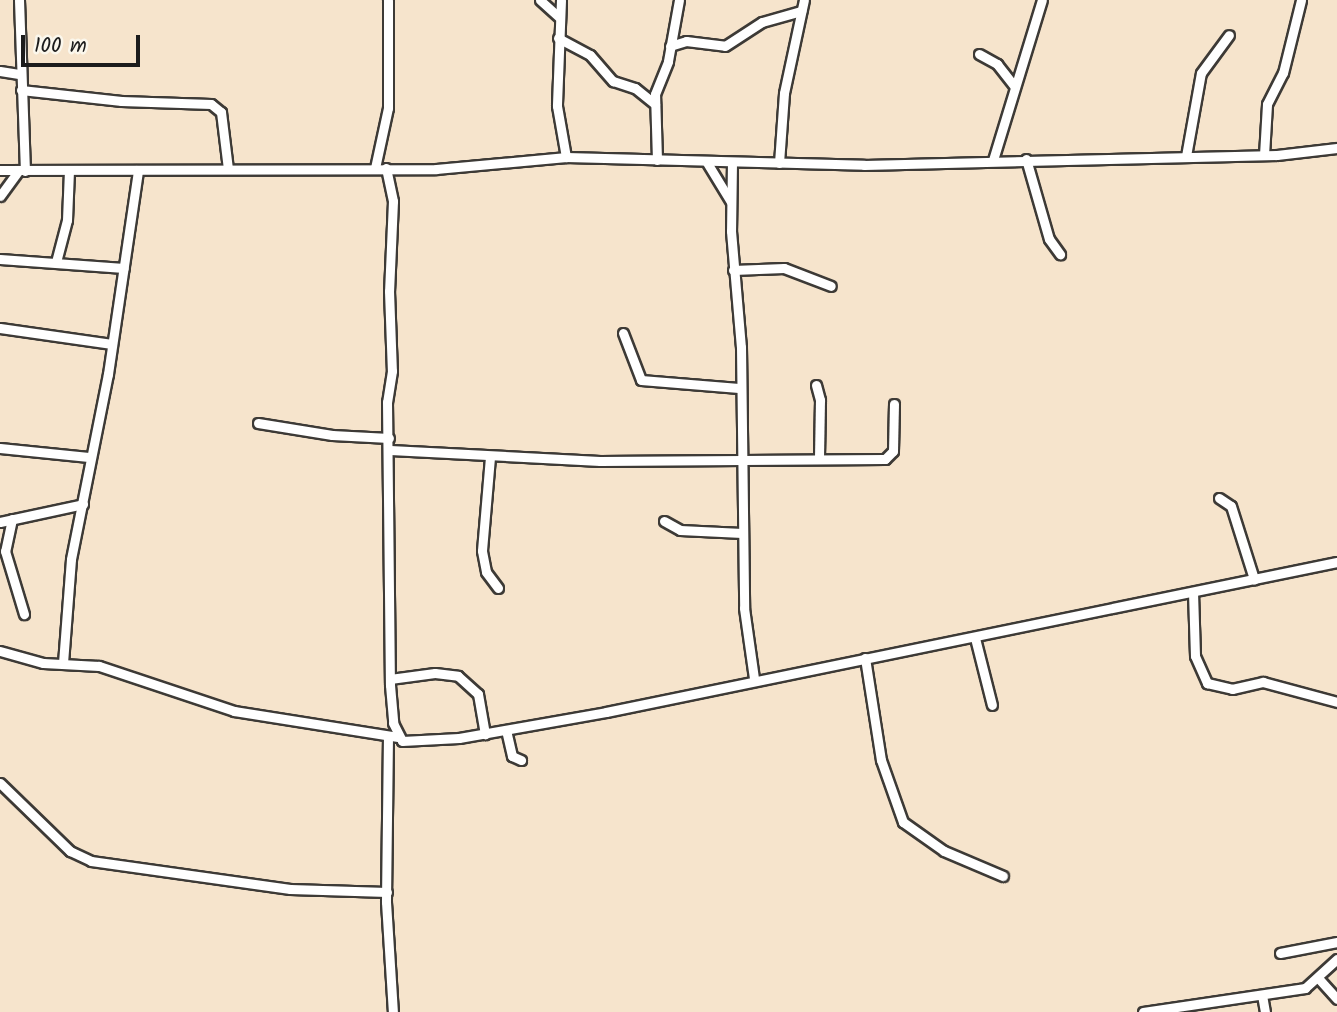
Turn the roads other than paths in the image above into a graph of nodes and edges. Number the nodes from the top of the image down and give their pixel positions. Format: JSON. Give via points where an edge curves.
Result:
{"nodes":[{"id":1,"x":19,"y":0,"type":"edge"},
{"id":2,"x":388,"y":0,"type":"edge"},
{"id":3,"x":540,"y":0,"type":"edge"},
{"id":4,"x":561,"y":0,"type":"edge"},
{"id":5,"x":679,"y":0,"type":"edge"},
{"id":6,"x":804,"y":0,"type":"edge"},
{"id":7,"x":1042,"y":0,"type":"edge"},
{"id":8,"x":1301,"y":0,"type":"edge"},
{"id":9,"x":801,"y":11,"type":"junction"},
{"id":10,"x":559,"y":17,"type":"junction"},
{"id":11,"x":1229,"y":35,"type":"dead end"},
{"id":12,"x":558,"y":38,"type":"junction"},
{"id":13,"x":670,"y":46,"type":"junction"},
{"id":14,"x":979,"y":54,"type":"dead end"},
{"id":15,"x":0,"y":71,"type":"edge"},
{"id":16,"x":19,"y":74,"type":"junction"},
{"id":17,"x":1014,"y":86,"type":"junction"},
{"id":18,"x":21,"y":89,"type":"junction"},
{"id":19,"x":656,"y":103,"type":"junction"},
{"id":20,"x":1000,"y":144,"type":"junction"},
{"id":21,"x":1337,"y":148,"type":"edge"},
{"id":22,"x":1264,"y":155,"type":"junction"},
{"id":23,"x":1186,"y":156,"type":"junction"},
{"id":24,"x":566,"y":157,"type":"junction"},
{"id":25,"x":1006,"y":159,"type":"junction"},
{"id":26,"x":1026,"y":159,"type":"junction"},
{"id":27,"x":657,"y":160,"type":"junction"},
{"id":28,"x":993,"y":160,"type":"junction"},
{"id":29,"x":706,"y":161,"type":"junction"},
{"id":30,"x":732,"y":162,"type":"junction"},
{"id":31,"x":779,"y":163,"type":"junction"},
{"id":32,"x":375,"y":168,"type":"junction"},
{"id":33,"x":386,"y":168,"type":"junction"},
{"id":34,"x":228,"y":169,"type":"junction"},
{"id":35,"x":0,"y":170,"type":"edge"},
{"id":36,"x":138,"y":170,"type":"junction"},
{"id":37,"x":22,"y":171,"type":"junction"},
{"id":38,"x":69,"y":171,"type":"junction"},
{"id":39,"x":0,"y":196,"type":"edge"},
{"id":40,"x":731,"y":202,"type":"junction"},
{"id":41,"x":1060,"y":254,"type":"dead end"},
{"id":42,"x":0,"y":259,"type":"edge"},
{"id":43,"x":56,"y":262,"type":"junction"},
{"id":44,"x":124,"y":268,"type":"junction"},
{"id":45,"x":733,"y":270,"type":"junction"},
{"id":46,"x":831,"y":286,"type":"dead end"},
{"id":47,"x":0,"y":328,"type":"edge"},
{"id":48,"x":623,"y":333,"type":"dead end"},
{"id":49,"x":112,"y":344,"type":"junction"},
{"id":50,"x":816,"y":385,"type":"dead end"},
{"id":51,"x":739,"y":388,"type":"junction"},
{"id":52,"x":894,"y":404,"type":"dead end"},
{"id":53,"x":258,"y":423,"type":"dead end"},
{"id":54,"x":389,"y":438,"type":"junction"},
{"id":55,"x":0,"y":448,"type":"edge"},
{"id":56,"x":390,"y":450,"type":"junction"},
{"id":57,"x":89,"y":457,"type":"junction"},
{"id":58,"x":490,"y":457,"type":"junction"},
{"id":59,"x":819,"y":457,"type":"junction"},
{"id":60,"x":739,"y":460,"type":"junction"},
{"id":61,"x":1219,"y":498,"type":"dead end"},
{"id":62,"x":83,"y":504,"type":"junction"},
{"id":63,"x":12,"y":520,"type":"junction"},
{"id":64,"x":664,"y":521,"type":"dead end"},
{"id":65,"x":0,"y":522,"type":"edge"},
{"id":66,"x":742,"y":533,"type":"junction"},
{"id":67,"x":1337,"y":562,"type":"edge"},
{"id":68,"x":1254,"y":579,"type":"junction"},
{"id":69,"x":498,"y":588,"type":"dead end"},
{"id":70,"x":1193,"y":592,"type":"junction"},
{"id":71,"x":24,"y":614,"type":"dead end"},
{"id":72,"x":975,"y":638,"type":"junction"},
{"id":73,"x":0,"y":651,"type":"edge"},
{"id":74,"x":865,"y":658,"type":"junction"},
{"id":75,"x":63,"y":663,"type":"junction"},
{"id":76,"x":390,"y":678,"type":"junction"},
{"id":77,"x":754,"y":678,"type":"junction"},
{"id":78,"x":1337,"y":702,"type":"edge"},
{"id":79,"x":992,"y":705,"type":"dead end"},
{"id":80,"x":506,"y":730,"type":"junction"},
{"id":81,"x":485,"y":734,"type":"junction"},
{"id":82,"x":393,"y":736,"type":"junction"},
{"id":83,"x":521,"y":760,"type":"dead end"},
{"id":84,"x":0,"y":783,"type":"edge"},
{"id":85,"x":1003,"y":876,"type":"dead end"},
{"id":86,"x":387,"y":892,"type":"junction"},
{"id":87,"x":1337,"y":942,"type":"edge"},
{"id":88,"x":1280,"y":953,"type":"dead end"},
{"id":89,"x":1337,"y":959,"type":"edge"},
{"id":90,"x":1319,"y":979,"type":"junction"},
{"id":91,"x":1262,"y":995,"type":"junction"},
{"id":92,"x":1337,"y":999,"type":"edge"},
{"id":93,"x":1205,"y":1008,"type":"edge"},
{"id":94,"x":1173,"y":1011,"type":"edge"},
{"id":95,"x":393,"y":1012,"type":"edge"},
{"id":96,"x":1143,"y":1012,"type":"edge"},
{"id":97,"x":1265,"y":1012,"type":"edge"}],
"edges":[{"from":1,"to":16,"type":"street"},
{"from":2,"to":32,"type":"street","via":[[389,87]]},
{"from":3,"to":10,"type":"street"},
{"from":4,"to":10,"type":"street"},
{"from":5,"to":13,"type":"street"},
{"from":6,"to":9,"type":"street"},
{"from":7,"to":17,"type":"street"},
{"from":8,"to":22,"type":"street","via":[[1283,73],[1267,104]]},
{"from":9,"to":13,"type":"street","via":[[762,22],[725,46],[686,41]]},
{"from":9,"to":31,"type":"street","via":[[784,93]]},
{"from":10,"to":12,"type":"street"},
{"from":11,"to":23,"type":"street","via":[[1201,73]]},
{"from":12,"to":19,"type":"street","via":[[590,55],[613,81],[635,88]]},
{"from":12,"to":24,"type":"street","via":[[557,106]]},
{"from":13,"to":19,"type":"street"},
{"from":14,"to":17,"type":"street","via":[[997,64]]},
{"from":15,"to":16,"type":"street"},
{"from":16,"to":18,"type":"street"},
{"from":17,"to":20,"type":"street"},
{"from":18,"to":34,"type":"street","via":[[211,104],[221,112]]},
{"from":18,"to":37,"type":"street"},
{"from":19,"to":27,"type":"street"},
{"from":20,"to":25,"type":"street"},
{"from":20,"to":28,"type":"street"},
{"from":21,"to":22,"type":"street"},
{"from":22,"to":23,"type":"street"},
{"from":23,"to":26,"type":"street"},
{"from":24,"to":27,"type":"street"},
{"from":24,"to":33,"type":"street","via":[[436,169]]},
{"from":25,"to":26,"type":"street"},
{"from":25,"to":28,"type":"street"},
{"from":26,"to":41,"type":"street","via":[[1049,239]]},
{"from":27,"to":29,"type":"street"},
{"from":28,"to":31,"type":"street"},
{"from":29,"to":30,"type":"street"},
{"from":29,"to":40,"type":"street"},
{"from":30,"to":31,"type":"street"},
{"from":30,"to":40,"type":"street"},
{"from":32,"to":33,"type":"street"},
{"from":32,"to":34,"type":"street"},
{"from":33,"to":54,"type":"street","via":[[393,201]]},
{"from":34,"to":36,"type":"street"},
{"from":35,"to":37,"type":"street"},
{"from":36,"to":38,"type":"street"},
{"from":36,"to":44,"type":"street"},
{"from":37,"to":38,"type":"street"},
{"from":37,"to":39,"type":"street"},
{"from":38,"to":43,"type":"street","via":[[67,220]]},
{"from":40,"to":45,"type":"street"},
{"from":42,"to":43,"type":"street"},
{"from":43,"to":44,"type":"street"},
{"from":44,"to":49,"type":"street"},
{"from":45,"to":46,"type":"street","via":[[784,268]]},
{"from":45,"to":51,"type":"street","via":[[741,346]]},
{"from":47,"to":49,"type":"street"},
{"from":48,"to":51,"type":"street","via":[[641,380]]},
{"from":49,"to":57,"type":"street"},
{"from":50,"to":59,"type":"street"},
{"from":51,"to":60,"type":"street"},
{"from":52,"to":59,"type":"street","via":[[891,457]]},
{"from":53,"to":54,"type":"street","via":[[332,435]]},
{"from":54,"to":56,"type":"street"},
{"from":55,"to":57,"type":"street"},
{"from":56,"to":58,"type":"street"},
{"from":56,"to":76,"type":"street"},
{"from":57,"to":62,"type":"street"},
{"from":58,"to":60,"type":"street"},
{"from":58,"to":69,"type":"street","via":[[482,551],[486,572]]},
{"from":59,"to":60,"type":"street"},
{"from":60,"to":66,"type":"street"},
{"from":61,"to":68,"type":"street","via":[[1231,506]]},
{"from":62,"to":63,"type":"street"},
{"from":62,"to":75,"type":"street","via":[[66,592]]},
{"from":63,"to":65,"type":"street"},
{"from":63,"to":71,"type":"street","via":[[5,551]]},
{"from":64,"to":66,"type":"street","via":[[680,530]]},
{"from":66,"to":77,"type":"street","via":[[747,646]]},
{"from":67,"to":68,"type":"street"},
{"from":68,"to":70,"type":"street"},
{"from":70,"to":72,"type":"street"},
{"from":70,"to":78,"type":"street","via":[[1195,656],[1208,683],[1232,689],[1264,682]]},
{"from":72,"to":74,"type":"street"},
{"from":72,"to":79,"type":"street"},
{"from":73,"to":75,"type":"street"},
{"from":74,"to":77,"type":"street"},
{"from":74,"to":85,"type":"street","via":[[881,760],[903,822],[944,851]]},
{"from":75,"to":82,"type":"street","via":[[99,666],[234,711]]},
{"from":76,"to":81,"type":"street","via":[[435,673],[458,676],[478,694]]},
{"from":76,"to":82,"type":"street"},
{"from":77,"to":80,"type":"street"},
{"from":80,"to":81,"type":"street"},
{"from":80,"to":83,"type":"street","via":[[512,756]]},
{"from":81,"to":82,"type":"street","via":[[421,743]]},
{"from":82,"to":86,"type":"street"},
{"from":84,"to":86,"type":"street","via":[[70,851],[91,861],[290,889]]},
{"from":86,"to":95,"type":"street"},
{"from":87,"to":88,"type":"street"},
{"from":89,"to":90,"type":"street"},
{"from":90,"to":91,"type":"street","via":[[1305,988]]},
{"from":90,"to":92,"type":"street"},
{"from":91,"to":93,"type":"street"},
{"from":91,"to":97,"type":"street"},
{"from":93,"to":94,"type":"street"},
{"from":94,"to":96,"type":"street"}]}
